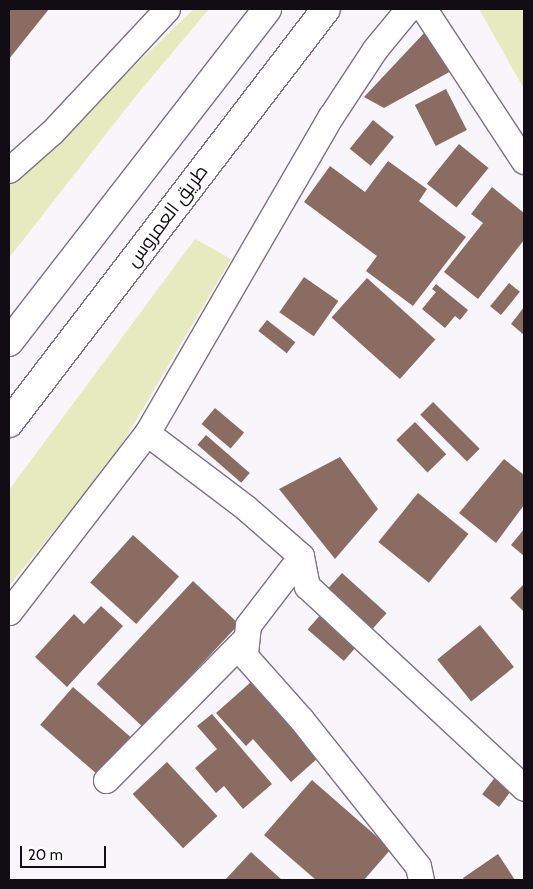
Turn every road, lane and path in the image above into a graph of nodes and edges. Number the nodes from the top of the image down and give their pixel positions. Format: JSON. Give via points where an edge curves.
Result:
{"nodes":[{"id":1,"x":167,"y":9,"type":"edge"},
{"id":2,"x":267,"y":9,"type":"edge"},
{"id":3,"x":326,"y":9,"type":"edge"},
{"id":4,"x":408,"y":9,"type":"edge"},
{"id":5,"x":424,"y":9,"type":"edge"},
{"id":6,"x":524,"y":161,"type":"edge"},
{"id":7,"x":9,"y":170,"type":"edge"},
{"id":8,"x":9,"y":342,"type":"edge"},
{"id":9,"x":9,"y":423,"type":"edge"},
{"id":10,"x":147,"y":433,"type":"junction"},
{"id":11,"x":301,"y":556,"type":"junction"},
{"id":12,"x":9,"y":612,"type":"edge"},
{"id":13,"x":245,"y":639,"type":"junction"},
{"id":14,"x":106,"y":780,"type":"dead end"},
{"id":15,"x":524,"y":788,"type":"edge"},
{"id":16,"x":421,"y":880,"type":"edge"}],
"edges":[{"from":1,"to":7,"type":"street","via":[[52,132]]},
{"from":2,"to":8,"type":"main road"},
{"from":3,"to":9,"type":"main road","name":"طريق العمروس"},
{"from":4,"to":10,"type":"street","via":[[375,49],[331,116]]},
{"from":5,"to":6,"type":"street"},
{"from":10,"to":11,"type":"street","via":[[246,508]]},
{"from":10,"to":12,"type":"street"},
{"from":11,"to":13,"type":"street","via":[[248,625]]},
{"from":11,"to":15,"type":"street","via":[[307,586]]},
{"from":13,"to":14,"type":"street"},
{"from":13,"to":16,"type":"street","via":[[245,656],[301,719],[418,866]]}]}
